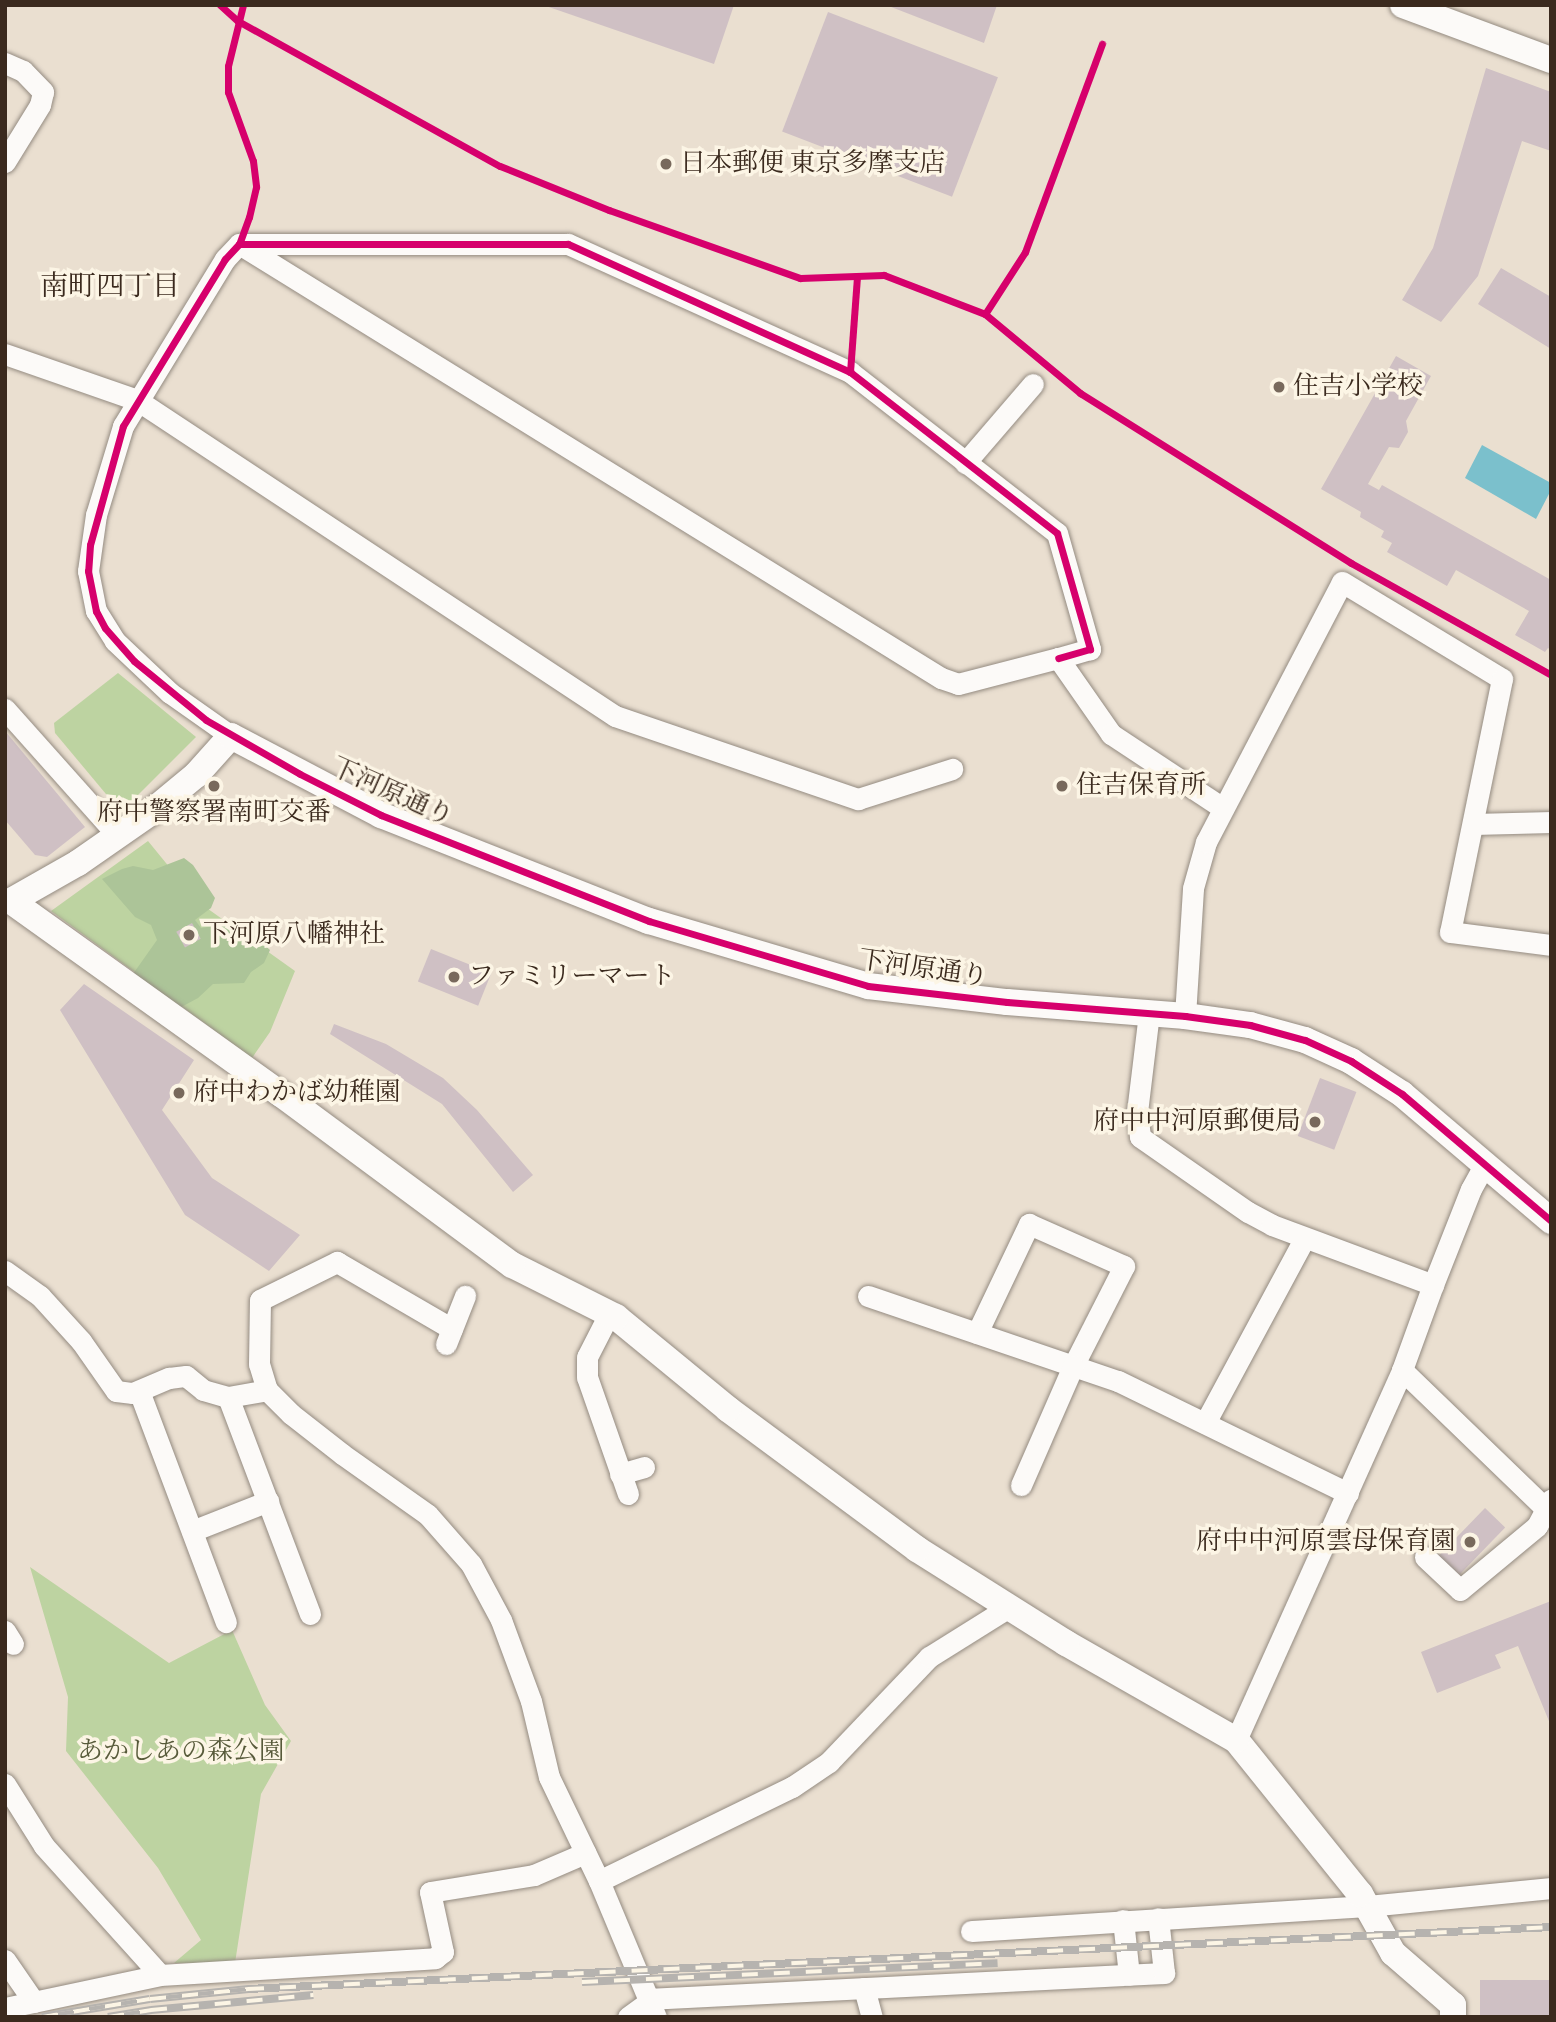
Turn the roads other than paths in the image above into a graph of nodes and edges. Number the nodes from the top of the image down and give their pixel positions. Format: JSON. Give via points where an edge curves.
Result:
{"nodes":[{"id":1,"x":1403,"y":5,"type":"edge"},
{"id":2,"x":1551,"y":60,"type":"edge"},
{"id":3,"x":5,"y":63,"type":"edge"},
{"id":4,"x":5,"y":162,"type":"edge"},
{"id":5,"x":239,"y":244,"type":"junction"},
{"id":6,"x":5,"y":354,"type":"edge"},
{"id":7,"x":1033,"y":384,"type":"dead end"},
{"id":8,"x":138,"y":400,"type":"junction"},
{"id":9,"x":965,"y":463,"type":"junction"},
{"id":10,"x":1059,"y":658,"type":"junction"},
{"id":11,"x":5,"y":709,"type":"edge"},
{"id":12,"x":230,"y":736,"type":"junction"},
{"id":13,"x":953,"y":769,"type":"dead end"},
{"id":14,"x":1223,"y":808,"type":"junction"},
{"id":15,"x":1551,"y":822,"type":"edge"},
{"id":16,"x":1474,"y":824,"type":"junction"},
{"id":17,"x":118,"y":836,"type":"junction"},
{"id":18,"x":7,"y":901,"type":"edge"},
{"id":19,"x":1551,"y":945,"type":"edge"},
{"id":20,"x":1149,"y":1013,"type":"junction"},
{"id":21,"x":1185,"y":1016,"type":"junction"},
{"id":22,"x":1485,"y":1164,"type":"junction"},
{"id":23,"x":1551,"y":1221,"type":"edge"},
{"id":24,"x":1304,"y":1239,"type":"junction"},
{"id":25,"x":5,"y":1271,"type":"edge"},
{"id":26,"x":1433,"y":1285,"type":"junction"},
{"id":27,"x":466,"y":1296,"type":"dead end"},
{"id":28,"x":868,"y":1296,"type":"dead end"},
{"id":29,"x":609,"y":1314,"type":"junction"},
{"id":30,"x":976,"y":1333,"type":"junction"},
{"id":31,"x":1073,"y":1366,"type":"junction"},
{"id":32,"x":1402,"y":1370,"type":"junction"},
{"id":33,"x":267,"y":1390,"type":"junction"},
{"id":34,"x":139,"y":1391,"type":"junction"},
{"id":35,"x":228,"y":1397,"type":"junction"},
{"id":36,"x":1205,"y":1423,"type":"junction"},
{"id":37,"x":644,"y":1467,"type":"dead end"},
{"id":38,"x":1021,"y":1485,"type":"dead end"},
{"id":39,"x":1348,"y":1493,"type":"junction"},
{"id":40,"x":268,"y":1501,"type":"junction"},
{"id":41,"x":1549,"y":1505,"type":"edge"},
{"id":42,"x":191,"y":1531,"type":"junction"},
{"id":43,"x":1425,"y":1557,"type":"dead end"},
{"id":44,"x":1009,"y":1606,"type":"junction"},
{"id":45,"x":310,"y":1614,"type":"dead end"},
{"id":46,"x":226,"y":1622,"type":"dead end"},
{"id":47,"x":1236,"y":1740,"type":"junction"},
{"id":48,"x":5,"y":1784,"type":"edge"},
{"id":49,"x":585,"y":1853,"type":"junction"},
{"id":50,"x":600,"y":1881,"type":"junction"},
{"id":51,"x":1551,"y":1888,"type":"edge"},
{"id":52,"x":1368,"y":1906,"type":"junction"},
{"id":53,"x":1158,"y":1918,"type":"junction"},
{"id":54,"x":1123,"y":1920,"type":"junction"},
{"id":55,"x":971,"y":1931,"type":"dead end"},
{"id":56,"x":5,"y":1960,"type":"edge"},
{"id":57,"x":160,"y":1975,"type":"junction"},
{"id":58,"x":1129,"y":1975,"type":"junction"},
{"id":59,"x":864,"y":1988,"type":"junction"},
{"id":60,"x":34,"y":2002,"type":"junction"},
{"id":61,"x":651,"y":2006,"type":"edge"},
{"id":62,"x":5,"y":2008,"type":"edge"},
{"id":63,"x":628,"y":2017,"type":"edge"},
{"id":64,"x":872,"y":2017,"type":"edge"},
{"id":65,"x":1453,"y":2017,"type":"edge"}],
"edges":[{"from":1,"to":2,"type":"street"},
{"from":3,"to":4,"type":"street","via":[[23,71],[43,92],[40,105]]},
{"from":5,"to":8,"type":"street","via":[[225,259]]},
{"from":5,"to":9,"type":"street","via":[[568,244],[850,372]]},
{"from":5,"to":10,"type":"street","via":[[941,678],[958,684]]},
{"from":6,"to":8,"type":"street"},
{"from":7,"to":9,"type":"street"},
{"from":8,"to":12,"type":"street","via":[[123,426],[96,515],[88,571],[94,603],[104,628],[134,661]]},
{"from":8,"to":13,"type":"street","via":[[615,716],[858,799]]},
{"from":9,"to":10,"type":"street","via":[[1057,533],[1090,649]]},
{"from":10,"to":14,"type":"street","via":[[1111,734]]},
{"from":11,"to":17,"type":"street"},
{"from":12,"to":17,"type":"street","via":[[171,797]]},
{"from":12,"to":20,"type":"street","name":"下河原通り","via":[[381,815],[676,930],[868,986]]},
{"from":14,"to":16,"type":"street","via":[[1342,582],[1502,679]]},
{"from":14,"to":21,"type":"street","via":[[1206,842],[1193,888]]},
{"from":15,"to":16,"type":"street"},
{"from":16,"to":19,"type":"street","via":[[1450,932]]},
{"from":17,"to":18,"type":"street"},
{"from":18,"to":29,"type":"street","via":[[282,1094],[512,1265]]},
{"from":20,"to":21,"type":"street","name":"下河原通り"},
{"from":20,"to":24,"type":"street","via":[[1137,1112],[1140,1137],[1248,1212]]},
{"from":21,"to":22,"type":"street","name":"下河原通り","via":[[1250,1025],[1305,1040],[1351,1061],[1402,1094]]},
{"from":22,"to":23,"type":"street","name":"下河原通り"},
{"from":22,"to":26,"type":"street"},
{"from":24,"to":26,"type":"street"},
{"from":24,"to":36,"type":"street"},
{"from":25,"to":34,"type":"street","via":[[40,1296],[81,1341],[116,1391]]},
{"from":26,"to":32,"type":"street"},
{"from":27,"to":33,"type":"street","via":[[449,1336],[337,1262],[260,1300],[259,1364]]},
{"from":28,"to":30,"type":"street"},
{"from":29,"to":37,"type":"street","via":[[587,1357],[587,1377],[624,1484]]},
{"from":29,"to":44,"type":"street","via":[[728,1409],[918,1549]]},
{"from":30,"to":31,"type":"street"},
{"from":30,"to":31,"type":"street","via":[[1029,1224],[1124,1266]]},
{"from":31,"to":36,"type":"street","via":[[1118,1381]]},
{"from":31,"to":38,"type":"street"},
{"from":32,"to":39,"type":"street"},
{"from":32,"to":41,"type":"street"},
{"from":33,"to":35,"type":"street"},
{"from":33,"to":49,"type":"street","via":[[342,1454],[428,1515],[471,1564],[501,1620],[531,1700],[549,1777]]},
{"from":34,"to":35,"type":"street","via":[[186,1376],[204,1390]]},
{"from":34,"to":42,"type":"street"},
{"from":35,"to":40,"type":"street"},
{"from":36,"to":39,"type":"street"},
{"from":39,"to":47,"type":"street"},
{"from":40,"to":42,"type":"street"},
{"from":40,"to":45,"type":"street"},
{"from":41,"to":43,"type":"street","via":[[1536,1526],[1460,1590]]},
{"from":42,"to":46,"type":"street"},
{"from":44,"to":47,"type":"street"},
{"from":44,"to":50,"type":"street","via":[[929,1657],[829,1762],[792,1787]]},
{"from":47,"to":52,"type":"street"},
{"from":48,"to":57,"type":"street","via":[[44,1846]]},
{"from":49,"to":50,"type":"street"},
{"from":49,"to":57,"type":"street","via":[[534,1875],[430,1892],[443,1952],[435,1958]]},
{"from":50,"to":61,"type":"street"},
{"from":51,"to":52,"type":"street"},
{"from":52,"to":53,"type":"street"},
{"from":52,"to":65,"type":"street","via":[[1393,1953],[1452,2005]]},
{"from":53,"to":54,"type":"street"},
{"from":53,"to":58,"type":"street","via":[[1164,1973]]},
{"from":54,"to":55,"type":"street"},
{"from":54,"to":58,"type":"street"},
{"from":56,"to":60,"type":"street"},
{"from":57,"to":60,"type":"street"},
{"from":58,"to":59,"type":"street"},
{"from":59,"to":61,"type":"street"},
{"from":59,"to":64,"type":"street"},
{"from":60,"to":62,"type":"street"},
{"from":61,"to":63,"type":"street"}]}
